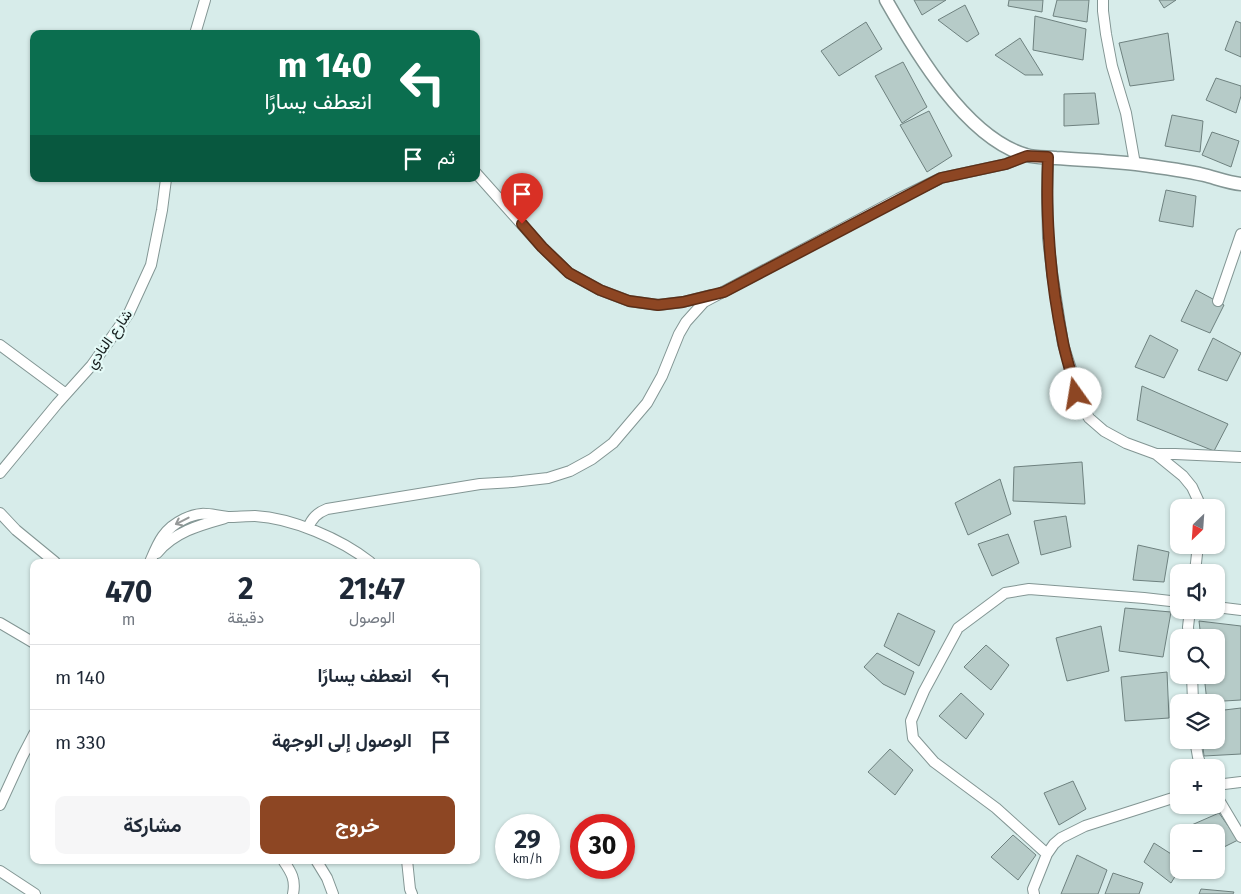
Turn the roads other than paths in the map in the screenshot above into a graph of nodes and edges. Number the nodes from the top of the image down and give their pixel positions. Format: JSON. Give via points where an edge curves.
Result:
{"nodes":[{"id":1,"x":205,"y":0,"type":"edge"},
{"id":2,"x":886,"y":0,"type":"edge"},
{"id":3,"x":1103,"y":0,"type":"edge"},
{"id":4,"x":196,"y":30,"type":"edge"},
{"id":5,"x":1027,"y":156,"type":"junction"},
{"id":6,"x":1048,"y":157,"type":"junction"},
{"id":7,"x":1136,"y":164,"type":"junction"},
{"id":8,"x":480,"y":177,"type":"edge"},
{"id":9,"x":166,"y":182,"type":"edge"},
{"id":10,"x":1240,"y":184,"type":"edge"},
{"id":11,"x":1241,"y":234,"type":"edge"},
{"id":12,"x":724,"y":292,"type":"junction"},
{"id":13,"x":1218,"y":300,"type":"dead end"},
{"id":14,"x":0,"y":345,"type":"edge"},
{"id":15,"x":66,"y":394,"type":"junction"},
{"id":16,"x":1156,"y":454,"type":"junction"},
{"id":17,"x":1241,"y":457,"type":"edge"},
{"id":18,"x":0,"y":474,"type":"edge"},
{"id":19,"x":1198,"y":499,"type":"edge"},
{"id":20,"x":0,"y":514,"type":"edge"},
{"id":21,"x":308,"y":528,"type":"junction"},
{"id":22,"x":51,"y":559,"type":"edge"},
{"id":23,"x":152,"y":559,"type":"edge"},
{"id":24,"x":365,"y":559,"type":"edge"},
{"id":25,"x":1170,"y":601,"type":"edge"},
{"id":26,"x":1225,"y":608,"type":"edge"},
{"id":27,"x":1241,"y":610,"type":"edge"},
{"id":28,"x":0,"y":623,"type":"edge"},
{"id":29,"x":30,"y":641,"type":"edge"},
{"id":30,"x":30,"y":742,"type":"edge"},
{"id":31,"x":1241,"y":782,"type":"edge"},
{"id":32,"x":1225,"y":784,"type":"edge"},
{"id":33,"x":1170,"y":799,"type":"edge"},
{"id":34,"x":0,"y":805,"type":"edge"},
{"id":35,"x":1225,"y":810,"type":"edge"},
{"id":36,"x":1241,"y":837,"type":"edge"},
{"id":37,"x":1047,"y":854,"type":"junction"},
{"id":38,"x":284,"y":864,"type":"edge"},
{"id":39,"x":318,"y":864,"type":"edge"},
{"id":40,"x":407,"y":864,"type":"edge"},
{"id":41,"x":0,"y":871,"type":"edge"},
{"id":42,"x":35,"y":894,"type":"edge"},
{"id":43,"x":293,"y":894,"type":"edge"},
{"id":44,"x":333,"y":894,"type":"edge"},
{"id":45,"x":412,"y":894,"type":"edge"},
{"id":46,"x":1034,"y":894,"type":"edge"}],
"edges":[{"from":1,"to":4,"type":"street"},
{"from":2,"to":5,"type":"street","via":[[955,104],[989,135],[1007,148]]},
{"from":3,"to":7,"type":"street","via":[[1112,66]]},
{"from":5,"to":6,"type":"street"},
{"from":5,"to":12,"type":"street","via":[[1006,164],[941,178]]},
{"from":6,"to":7,"type":"street"},
{"from":6,"to":16,"type":"street","via":[[1048,238],[1052,272],[1063,344],[1076,394],[1090,418],[1104,431]]},
{"from":7,"to":10,"type":"street"},
{"from":8,"to":12,"type":"street","via":[[569,273],[600,290],[629,301],[658,305]]},
{"from":9,"to":15,"type":"street","name":"شارع النادي","via":[[151,265],[129,313]]},
{"from":11,"to":13,"type":"street"},
{"from":12,"to":21,"type":"street","via":[[704,302],[686,322],[647,403],[613,443],[592,459],[548,478],[480,484],[327,508],[318,513]]},
{"from":14,"to":15,"type":"street"},
{"from":15,"to":18,"type":"street","name":"شارع النادي"},
{"from":16,"to":17,"type":"street"},
{"from":16,"to":19,"type":"street","via":[[1183,476]]},
{"from":20,"to":22,"type":"street"},
{"from":21,"to":23,"type":"street","via":[[256,516],[228,516],[179,534]]},
{"from":21,"to":24,"type":"street"},
{"from":25,"to":37,"type":"street","via":[[1029,589],[1005,593],[958,628],[924,691],[911,722],[916,742],[934,762],[996,808]]},
{"from":26,"to":27,"type":"street"},
{"from":28,"to":29,"type":"street"},
{"from":30,"to":34,"type":"street"},
{"from":31,"to":32,"type":"street"},
{"from":33,"to":37,"type":"street","via":[[1085,826],[1061,838]]},
{"from":35,"to":36,"type":"street"},
{"from":37,"to":46,"type":"street"},
{"from":38,"to":43,"type":"street","via":[[294,880]]},
{"from":39,"to":44,"type":"street"},
{"from":40,"to":45,"type":"street"},
{"from":41,"to":42,"type":"street"}]}
